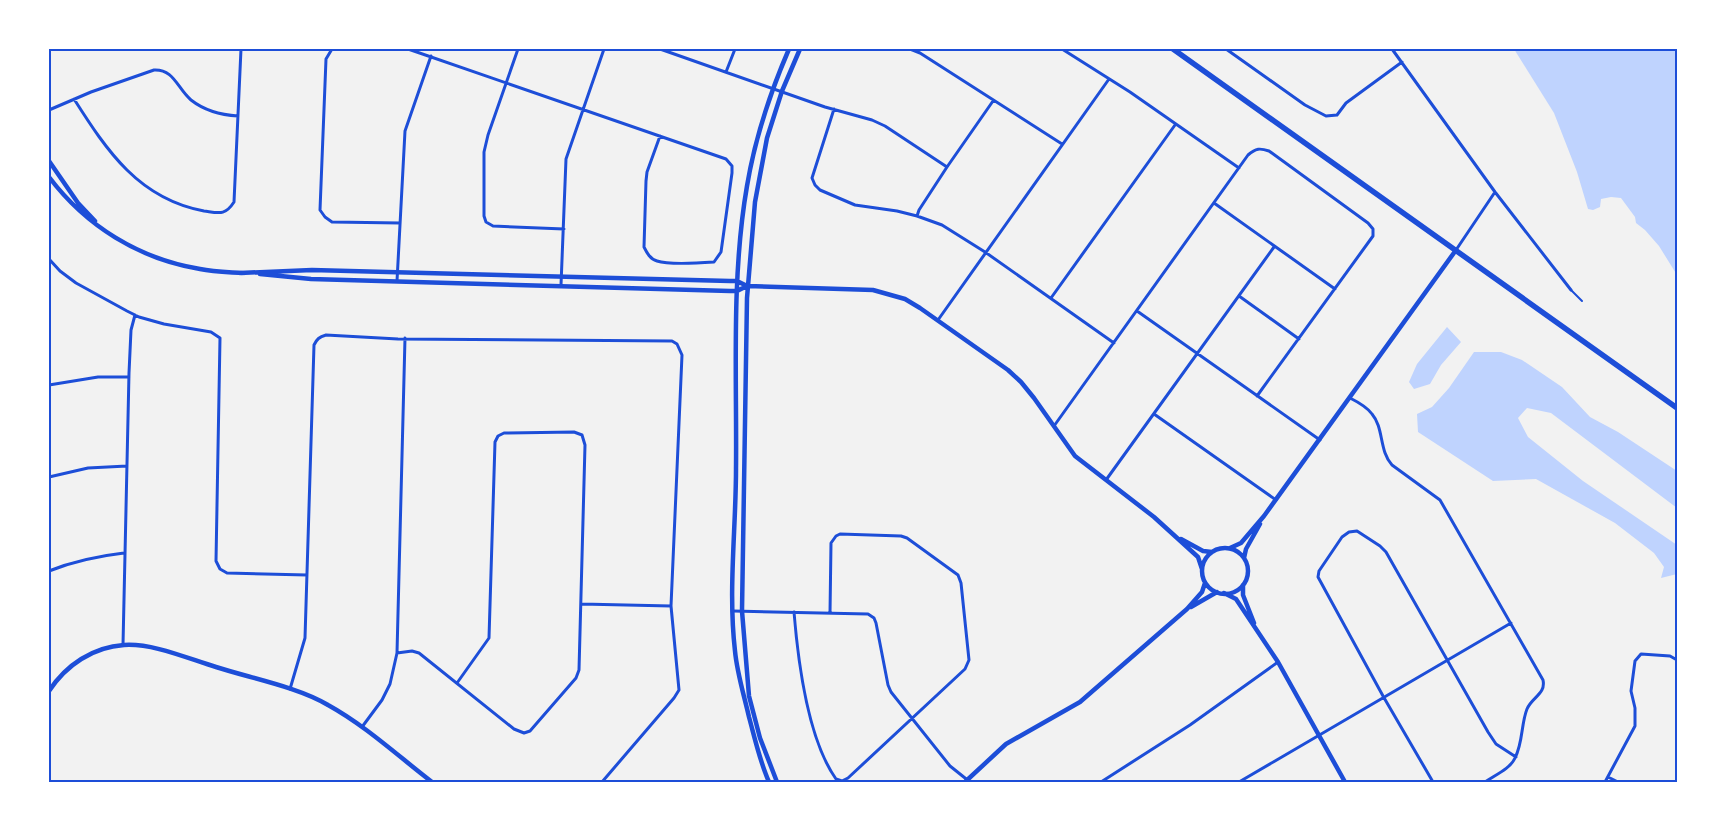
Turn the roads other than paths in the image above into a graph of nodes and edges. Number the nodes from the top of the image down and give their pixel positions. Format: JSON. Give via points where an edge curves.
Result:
{"nodes":[{"id":1,"x":240,"y":49,"type":"edge"},
{"id":2,"x":332,"y":49,"type":"edge"},
{"id":3,"x":408,"y":49,"type":"edge"},
{"id":4,"x":518,"y":49,"type":"edge"},
{"id":5,"x":604,"y":49,"type":"edge"},
{"id":6,"x":660,"y":49,"type":"edge"},
{"id":7,"x":735,"y":49,"type":"edge"},
{"id":8,"x":789,"y":49,"type":"edge"},
{"id":9,"x":800,"y":49,"type":"edge"},
{"id":10,"x":910,"y":49,"type":"edge"},
{"id":11,"x":1062,"y":49,"type":"edge"},
{"id":12,"x":1173,"y":49,"type":"edge"},
{"id":13,"x":1226,"y":49,"type":"edge"},
{"id":14,"x":1392,"y":49,"type":"edge"},
{"id":15,"x":431,"y":56,"type":"junction"},
{"id":16,"x":1402,"y":62,"type":"junction"},
{"id":17,"x":726,"y":72,"type":"junction"},
{"id":18,"x":1109,"y":79,"type":"junction"},
{"id":19,"x":506,"y":83,"type":"junction"},
{"id":20,"x":772,"y":88,"type":"junction"},
{"id":21,"x":782,"y":91,"type":"junction"},
{"id":22,"x":74,"y":99,"type":"junction"},
{"id":23,"x":993,"y":101,"type":"junction"},
{"id":24,"x":583,"y":108,"type":"junction"},
{"id":25,"x":834,"y":109,"type":"junction"},
{"id":26,"x":49,"y":110,"type":"edge"},
{"id":27,"x":238,"y":116,"type":"junction"},
{"id":28,"x":1176,"y":125,"type":"junction"},
{"id":29,"x":660,"y":136,"type":"junction"},
{"id":30,"x":1062,"y":144,"type":"junction"},
{"id":31,"x":49,"y":161,"type":"edge"},
{"id":32,"x":946,"y":168,"type":"junction"},
{"id":33,"x":1239,"y":168,"type":"junction"},
{"id":34,"x":49,"y":177,"type":"edge"},
{"id":35,"x":1495,"y":192,"type":"junction"},
{"id":36,"x":1214,"y":203,"type":"junction"},
{"id":37,"x":917,"y":216,"type":"junction"},
{"id":38,"x":400,"y":223,"type":"junction"},
{"id":39,"x":564,"y":229,"type":"junction"},
{"id":40,"x":105,"y":231,"type":"junction"},
{"id":41,"x":1274,"y":247,"type":"junction"},
{"id":42,"x":1456,"y":250,"type":"junction"},
{"id":43,"x":986,"y":252,"type":"junction"},
{"id":44,"x":49,"y":259,"type":"edge"},
{"id":45,"x":398,"y":272,"type":"junction"},
{"id":46,"x":240,"y":273,"type":"junction"},
{"id":47,"x":561,"y":277,"type":"junction"},
{"id":48,"x":397,"y":281,"type":"junction"},
{"id":49,"x":737,"y":282,"type":"junction"},
{"id":50,"x":561,"y":285,"type":"junction"},
{"id":51,"x":747,"y":286,"type":"junction"},
{"id":52,"x":1335,"y":289,"type":"junction"},
{"id":53,"x":1571,"y":290,"type":"joint"},
{"id":54,"x":737,"y":291,"type":"junction"},
{"id":55,"x":1239,"y":296,"type":"junction"},
{"id":56,"x":1051,"y":298,"type":"junction"},
{"id":57,"x":1582,"y":300,"type":"dead end"},
{"id":58,"x":1137,"y":311,"type":"junction"},
{"id":59,"x":135,"y":315,"type":"junction"},
{"id":60,"x":938,"y":320,"type":"junction"},
{"id":61,"x":404,"y":338,"type":"junction"},
{"id":62,"x":1299,"y":339,"type":"junction"},
{"id":63,"x":1114,"y":343,"type":"junction"},
{"id":64,"x":1196,"y":354,"type":"junction"},
{"id":65,"x":129,"y":377,"type":"junction"},
{"id":66,"x":49,"y":385,"type":"edge"},
{"id":67,"x":1257,"y":396,"type":"junction"},
{"id":68,"x":1350,"y":398,"type":"junction"},
{"id":69,"x":1677,"y":408,"type":"edge"},
{"id":70,"x":1154,"y":414,"type":"junction"},
{"id":71,"x":1054,"y":426,"type":"junction"},
{"id":72,"x":1320,"y":440,"type":"junction"},
{"id":73,"x":127,"y":466,"type":"junction"},
{"id":74,"x":49,"y":477,"type":"edge"},
{"id":75,"x":1106,"y":480,"type":"junction"},
{"id":76,"x":1276,"y":500,"type":"junction"},
{"id":77,"x":1264,"y":516,"type":"junction"},
{"id":78,"x":1175,"y":536,"type":"junction"},
{"id":79,"x":1230,"y":548,"type":"junction"},
{"id":80,"x":1212,"y":552,"type":"junction"},
{"id":81,"x":124,"y":553,"type":"junction"},
{"id":82,"x":1244,"y":558,"type":"junction"},
{"id":83,"x":1202,"y":569,"type":"junction"},
{"id":84,"x":49,"y":571,"type":"edge"},
{"id":85,"x":307,"y":575,"type":"junction"},
{"id":86,"x":1206,"y":583,"type":"junction"},
{"id":87,"x":1243,"y":584,"type":"junction"},
{"id":88,"x":1217,"y":592,"type":"junction"},
{"id":89,"x":1224,"y":593,"type":"junction"},
{"id":90,"x":581,"y":604,"type":"junction"},
{"id":91,"x":671,"y":606,"type":"junction"},
{"id":92,"x":1187,"y":609,"type":"junction"},
{"id":93,"x":732,"y":611,"type":"junction"},
{"id":94,"x":742,"y":611,"type":"junction"},
{"id":95,"x":794,"y":612,"type":"junction"},
{"id":96,"x":830,"y":613,"type":"junction"},
{"id":97,"x":1511,"y":623,"type":"junction"},
{"id":98,"x":1256,"y":629,"type":"junction"},
{"id":99,"x":123,"y":645,"type":"junction"},
{"id":100,"x":397,"y":653,"type":"junction"},
{"id":101,"x":1448,"y":660,"type":"junction"},
{"id":102,"x":1677,"y":660,"type":"edge"},
{"id":103,"x":1278,"y":662,"type":"junction"},
{"id":104,"x":457,"y":683,"type":"junction"},
{"id":105,"x":290,"y":690,"type":"junction"},
{"id":106,"x":49,"y":691,"type":"edge"},
{"id":107,"x":1383,"y":696,"type":"junction"},
{"id":108,"x":912,"y":718,"type":"junction"},
{"id":109,"x":362,"y":727,"type":"junction"},
{"id":110,"x":1319,"y":734,"type":"junction"},
{"id":111,"x":1516,"y":758,"type":"junction"},
{"id":112,"x":1608,"y":777,"type":"junction"},
{"id":113,"x":967,"y":781,"type":"edge"},
{"id":114,"x":432,"y":782,"type":"edge"},
{"id":115,"x":602,"y":782,"type":"edge"},
{"id":116,"x":769,"y":782,"type":"edge"},
{"id":117,"x":777,"y":782,"type":"edge"},
{"id":118,"x":1103,"y":782,"type":"edge"},
{"id":119,"x":1239,"y":782,"type":"edge"},
{"id":120,"x":1345,"y":782,"type":"edge"},
{"id":121,"x":1433,"y":782,"type":"edge"},
{"id":122,"x":1485,"y":782,"type":"edge"},
{"id":123,"x":1605,"y":782,"type":"edge"},
{"id":124,"x":1618,"y":782,"type":"edge"}],
"edges":[{"from":1,"to":27,"type":"street"},
{"from":2,"to":38,"type":"street","via":[[326,59],[320,210],[332,222]]},
{"from":3,"to":15,"type":"street"},
{"from":4,"to":19,"type":"street"},
{"from":5,"to":24,"type":"street"},
{"from":6,"to":17,"type":"street"},
{"from":7,"to":17,"type":"street"},
{"from":8,"to":20,"type":"street"},
{"from":9,"to":21,"type":"street"},
{"from":10,"to":23,"type":"street"},
{"from":11,"to":18,"type":"street"},
{"from":12,"to":42,"type":"main road"},
{"from":13,"to":16,"type":"street","via":[[1305,105],[1326,116],[1337,115],[1346,103]]},
{"from":14,"to":16,"type":"street"},
{"from":15,"to":19,"type":"street"},
{"from":15,"to":38,"type":"street","via":[[406,131]]},
{"from":16,"to":35,"type":"street"},
{"from":17,"to":20,"type":"street"},
{"from":18,"to":28,"type":"street"},
{"from":18,"to":30,"type":"street"},
{"from":19,"to":24,"type":"street"},
{"from":19,"to":39,"type":"street","via":[[484,152],[486,222],[492,226]]},
{"from":20,"to":21,"type":"street"},
{"from":20,"to":49,"type":"street","via":[[756,140],[747,186]]},
{"from":21,"to":25,"type":"street"},
{"from":21,"to":51,"type":"street","via":[[767,138],[755,202]]},
{"from":22,"to":26,"type":"street"},
{"from":22,"to":27,"type":"street","via":[[160,70],[168,72],[180,89],[197,104],[216,114]]},
{"from":22,"to":27,"type":"street","via":[[102,143],[142,184],[178,204],[220,213],[229,210],[234,202]]},
{"from":23,"to":30,"type":"street"},
{"from":23,"to":32,"type":"street"},
{"from":24,"to":29,"type":"street"},
{"from":24,"to":39,"type":"street","via":[[566,159]]},
{"from":25,"to":32,"type":"street","via":[[886,126]]},
{"from":25,"to":37,"type":"street","via":[[812,178],[815,185],[855,205]]},
{"from":28,"to":33,"type":"street"},
{"from":28,"to":56,"type":"street"},
{"from":29,"to":29,"type":"street","via":[[647,172],[644,247],[648,256],[656,261],[714,262],[720,256],[723,244],[732,166],[726,159]]},
{"from":30,"to":43,"type":"street"},
{"from":31,"to":40,"type":"street","via":[[78,203]]},
{"from":32,"to":37,"type":"street"},
{"from":33,"to":36,"type":"street"},
{"from":33,"to":52,"type":"street","via":[[1254,150],[1269,151],[1373,229],[1373,236]]},
{"from":34,"to":40,"type":"street","via":[[77,209]]},
{"from":35,"to":42,"type":"street"},
{"from":35,"to":53,"type":"street"},
{"from":36,"to":41,"type":"street"},
{"from":36,"to":58,"type":"street"},
{"from":37,"to":43,"type":"street","via":[[942,226]]},
{"from":38,"to":45,"type":"street"},
{"from":39,"to":47,"type":"street"},
{"from":40,"to":46,"type":"street","via":[[136,250],[164,261]]},
{"from":41,"to":52,"type":"street"},
{"from":41,"to":55,"type":"street"},
{"from":42,"to":68,"type":"street"},
{"from":42,"to":69,"type":"main road"},
{"from":43,"to":56,"type":"street"},
{"from":43,"to":60,"type":"street"},
{"from":44,"to":59,"type":"street","via":[[76,283]]},
{"from":45,"to":46,"type":"street","via":[[312,270]]},
{"from":45,"to":47,"type":"street"},
{"from":45,"to":48,"type":"street"},
{"from":46,"to":48,"type":"street"},
{"from":47,"to":49,"type":"street"},
{"from":47,"to":50,"type":"street"},
{"from":48,"to":50,"type":"street"},
{"from":49,"to":51,"type":"street"},
{"from":49,"to":54,"type":"street"},
{"from":50,"to":54,"type":"street"},
{"from":51,"to":54,"type":"street"},
{"from":51,"to":60,"type":"street","via":[[872,290],[905,298]]},
{"from":51,"to":94,"type":"street"},
{"from":52,"to":62,"type":"street"},
{"from":53,"to":57,"type":"lane"},
{"from":54,"to":93,"type":"street"},
{"from":55,"to":62,"type":"street"},
{"from":55,"to":64,"type":"street"},
{"from":56,"to":63,"type":"street"},
{"from":58,"to":63,"type":"street"},
{"from":58,"to":64,"type":"street"},
{"from":59,"to":65,"type":"street","via":[[131,330]]},
{"from":59,"to":85,"type":"street","via":[[211,332],[220,338],[215,557],[218,566],[227,573]]},
{"from":60,"to":71,"type":"street","via":[[1008,370]]},
{"from":61,"to":85,"type":"street","via":[[326,335],[314,345]]},
{"from":61,"to":91,"type":"street","via":[[665,341],[677,344],[682,355]]},
{"from":61,"to":100,"type":"street"},
{"from":62,"to":67,"type":"street"},
{"from":63,"to":71,"type":"street"},
{"from":64,"to":67,"type":"street"},
{"from":64,"to":70,"type":"street"},
{"from":65,"to":66,"type":"street","via":[[98,377]]},
{"from":65,"to":73,"type":"street"},
{"from":67,"to":72,"type":"street"},
{"from":68,"to":72,"type":"street"},
{"from":68,"to":97,"type":"street","via":[[1369,409],[1374,416],[1386,458],[1392,465],[1440,500]]},
{"from":70,"to":75,"type":"street"},
{"from":70,"to":76,"type":"street"},
{"from":71,"to":75,"type":"street","via":[[1076,456]]},
{"from":72,"to":76,"type":"street"},
{"from":73,"to":74,"type":"street","via":[[88,468]]},
{"from":73,"to":81,"type":"street"},
{"from":75,"to":78,"type":"street"},
{"from":76,"to":77,"type":"street"},
{"from":77,"to":79,"type":"street","via":[[1241,543]]},
{"from":77,"to":82,"type":"street"},
{"from":78,"to":80,"type":"street","via":[[1203,551]]},
{"from":78,"to":83,"type":"street","via":[[1198,557]]},
{"from":79,"to":80,"type":"street"},
{"from":79,"to":82,"type":"street"},
{"from":80,"to":83,"type":"street"},
{"from":81,"to":84,"type":"street","via":[[96,556]]},
{"from":81,"to":99,"type":"street"},
{"from":82,"to":87,"type":"street","via":[[1248,571]]},
{"from":83,"to":86,"type":"street"},
{"from":85,"to":105,"type":"street","via":[[305,638]]},
{"from":86,"to":88,"type":"street"},
{"from":86,"to":92,"type":"street"},
{"from":87,"to":89,"type":"street"},
{"from":87,"to":98,"type":"street"},
{"from":88,"to":89,"type":"street"},
{"from":88,"to":92,"type":"street"},
{"from":89,"to":98,"type":"street","via":[[1236,599]]},
{"from":90,"to":91,"type":"street"},
{"from":90,"to":104,"type":"street","via":[[576,678],[530,731],[524,733],[514,729]]},
{"from":90,"to":104,"type":"street","via":[[585,445],[582,435],[574,432],[504,433],[495,442],[489,638]]},
{"from":91,"to":115,"type":"street","via":[[679,690]]},
{"from":92,"to":113,"type":"street","via":[[1080,702],[1006,744]]},
{"from":93,"to":94,"type":"street"},
{"from":93,"to":116,"type":"street","via":[[737,664]]},
{"from":94,"to":95,"type":"street"},
{"from":94,"to":117,"type":"street","via":[[749,696],[760,738]]},
{"from":95,"to":96,"type":"street"},
{"from":95,"to":108,"type":"street","via":[[799,665],[811,717],[824,759],[836,779],[848,778]]},
{"from":96,"to":108,"type":"street","via":[[868,614],[874,618],[891,692]]},
{"from":96,"to":108,"type":"street","via":[[832,543],[840,534],[907,538],[958,576],[968,664]]},
{"from":97,"to":101,"type":"street"},
{"from":97,"to":111,"type":"street","via":[[1544,680],[1543,691],[1528,708]]},
{"from":98,"to":103,"type":"street"},
{"from":99,"to":105,"type":"street","via":[[156,649]]},
{"from":99,"to":106,"type":"street","via":[[84,657],[64,672]]},
{"from":100,"to":104,"type":"street","via":[[418,653]]},
{"from":100,"to":109,"type":"street","via":[[390,684]]},
{"from":101,"to":107,"type":"street"},
{"from":101,"to":107,"type":"street","via":[[1386,552],[1357,531],[1349,532],[1319,571],[1318,577]]},
{"from":101,"to":111,"type":"street","via":[[1496,744]]},
{"from":102,"to":112,"type":"street","via":[[1670,656],[1641,654],[1635,661],[1631,691],[1636,708],[1635,726]]},
{"from":103,"to":110,"type":"street"},
{"from":103,"to":118,"type":"street"},
{"from":105,"to":109,"type":"street","via":[[326,703]]},
{"from":107,"to":110,"type":"street"},
{"from":107,"to":121,"type":"street"},
{"from":108,"to":113,"type":"street","via":[[950,766]]},
{"from":109,"to":114,"type":"street"},
{"from":110,"to":119,"type":"street"},
{"from":110,"to":120,"type":"street"},
{"from":111,"to":122,"type":"street","via":[[1510,766]]},
{"from":112,"to":123,"type":"street"},
{"from":112,"to":124,"type":"street"}]}
